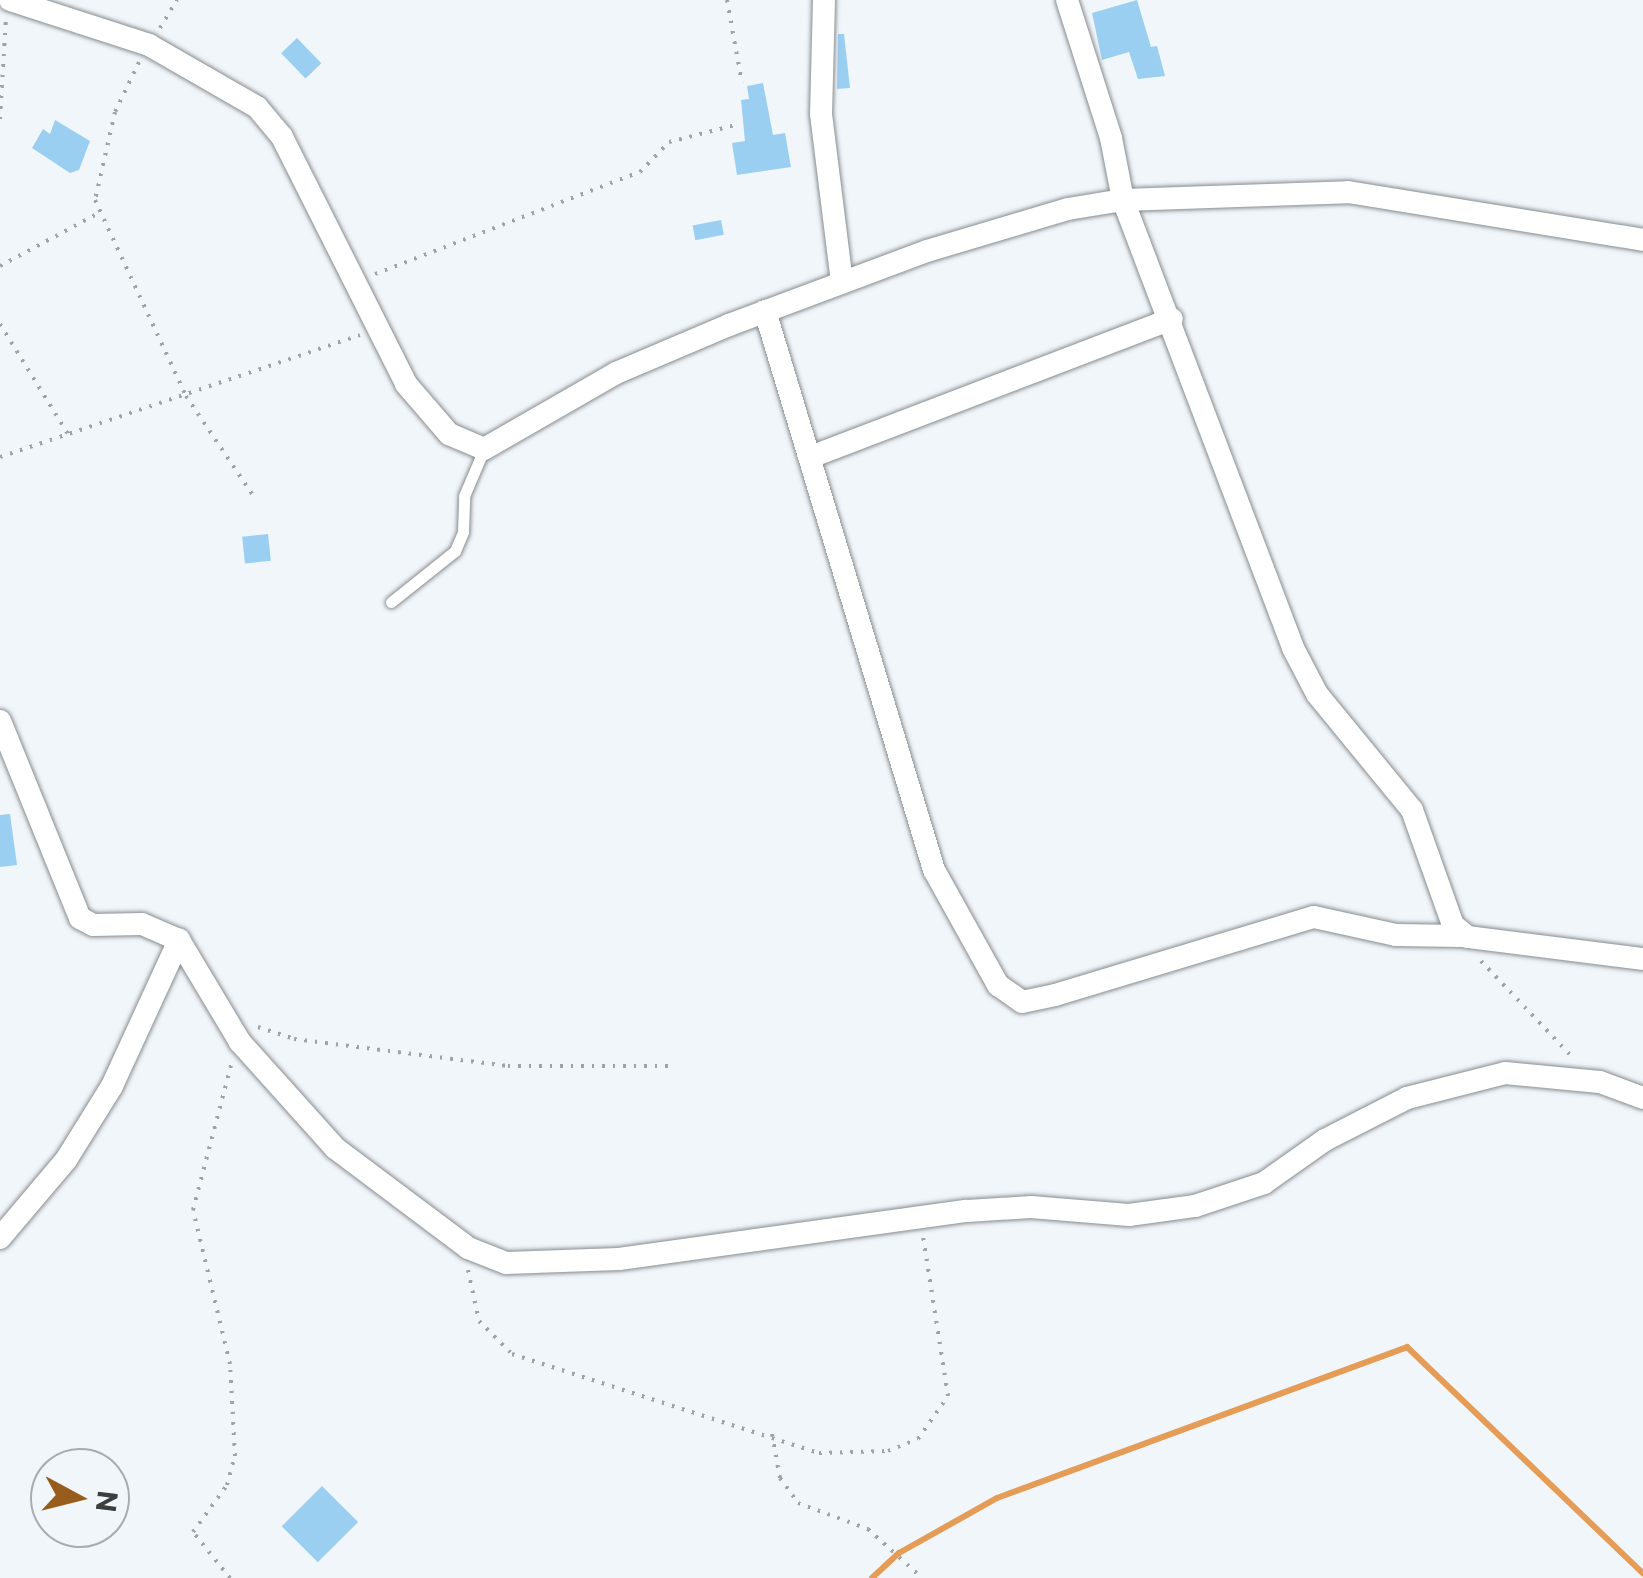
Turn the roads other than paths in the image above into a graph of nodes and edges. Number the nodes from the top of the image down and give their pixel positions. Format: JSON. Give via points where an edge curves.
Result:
{"nodes":[{"id":1,"x":824,"y":0,"type":"edge"},
{"id":2,"x":1067,"y":0,"type":"edge"},
{"id":3,"x":8,"y":8,"type":"edge"},
{"id":4,"x":1123,"y":200,"type":"junction"},
{"id":5,"x":1643,"y":240,"type":"edge"},
{"id":6,"x":842,"y":282,"type":"junction"},
{"id":7,"x":766,"y":311,"type":"junction"},
{"id":8,"x":1172,"y":319,"type":"junction"},
{"id":9,"x":484,"y":449,"type":"junction"},
{"id":10,"x":813,"y":456,"type":"junction"},
{"id":11,"x":391,"y":602,"type":"dead end"},
{"id":12,"x":0,"y":720,"type":"edge"},
{"id":13,"x":1463,"y":936,"type":"junction"},
{"id":14,"x":179,"y":940,"type":"junction"},
{"id":15,"x":1643,"y":958,"type":"edge"},
{"id":16,"x":1643,"y":1098,"type":"edge"},
{"id":17,"x":0,"y":1238,"type":"edge"}],
"edges":[{"from":1,"to":6,"type":"street","via":[[821,114]]},
{"from":2,"to":4,"type":"street","via":[[1112,138]]},
{"from":3,"to":9,"type":"street","via":[[149,45],[257,107],[282,137],[406,384],[449,434]]},
{"from":4,"to":5,"type":"street","via":[[1348,192]]},
{"from":4,"to":6,"type":"street","via":[[1003,225]]},
{"from":4,"to":8,"type":"street"},
{"from":6,"to":7,"type":"street"},
{"from":7,"to":9,"type":"street","via":[[616,373]]},
{"from":7,"to":10,"type":"street"},
{"from":8,"to":10,"type":"street"},
{"from":8,"to":13,"type":"street","via":[[1293,648],[1317,694],[1412,810]]},
{"from":9,"to":11,"type":"lane","via":[[464,496],[455,551]]},
{"from":10,"to":13,"type":"street","via":[[934,870],[998,986],[1022,1002],[1056,995],[1314,917],[1412,936]]},
{"from":12,"to":14,"type":"street","via":[[80,918],[92,925],[142,924]]},
{"from":13,"to":15,"type":"street"},
{"from":14,"to":16,"type":"street","via":[[241,1032],[336,1148],[468,1248],[506,1263],[555,1265],[1031,1208],[1130,1215],[1195,1206],[1264,1182],[1369,1114],[1452,1083],[1526,1072],[1600,1082]]},
{"from":14,"to":17,"type":"street","via":[[112,1086],[66,1160]]}]}
